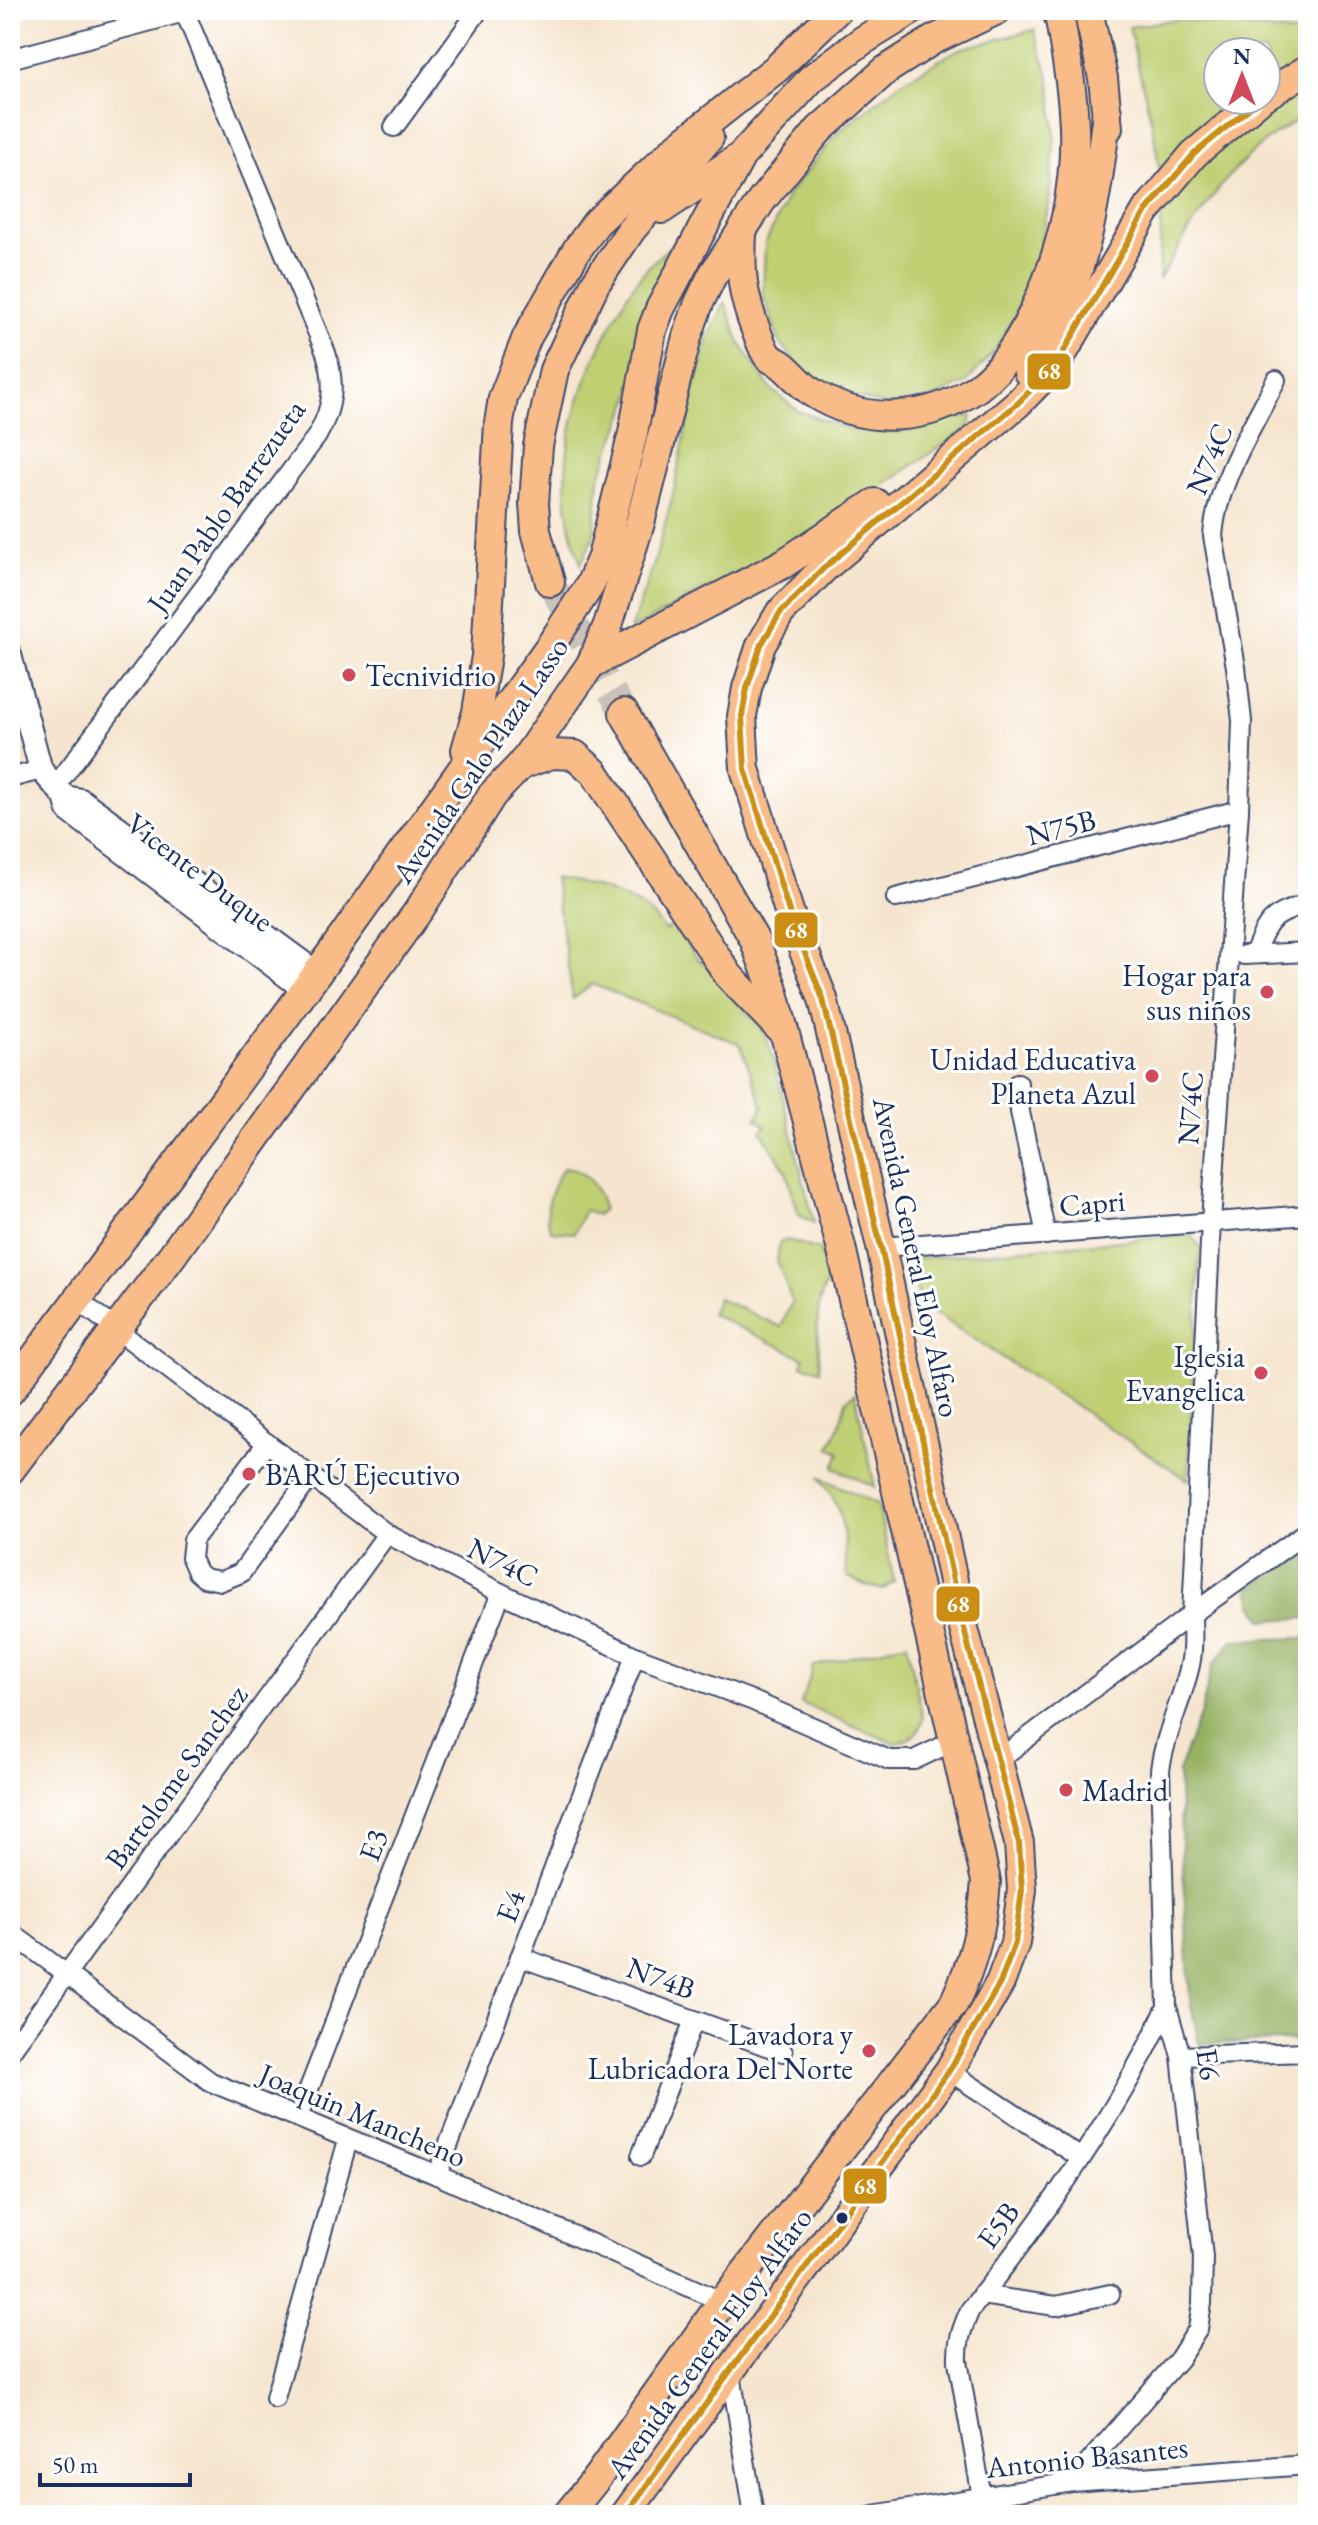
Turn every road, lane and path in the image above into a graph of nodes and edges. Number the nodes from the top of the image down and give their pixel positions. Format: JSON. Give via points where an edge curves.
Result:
{"nodes":[{"id":1,"x":479,"y":10,"type":"edge"},
{"id":2,"x":837,"y":10,"type":"edge"},
{"id":3,"x":912,"y":10,"type":"edge"},
{"id":4,"x":997,"y":10,"type":"edge"},
{"id":5,"x":1056,"y":10,"type":"edge"},
{"id":6,"x":1088,"y":10,"type":"edge"},
{"id":7,"x":187,"y":11,"type":"edge"},
{"id":8,"x":10,"y":59,"type":"edge"},
{"id":9,"x":1308,"y":69,"type":"edge"},
{"id":10,"x":1282,"y":85,"type":"edge"},
{"id":11,"x":748,"y":91,"type":"junction"},
{"id":12,"x":1107,"y":112,"type":"junction"},
{"id":13,"x":1240,"y":116,"type":"edge"},
{"id":14,"x":394,"y":127,"type":"dead end"},
{"id":15,"x":741,"y":156,"type":"junction"},
{"id":16,"x":631,"y":230,"type":"junction"},
{"id":17,"x":742,"y":232,"type":"junction"},
{"id":18,"x":1106,"y":276,"type":"junction"},
{"id":19,"x":1276,"y":380,"type":"dead end"},
{"id":20,"x":550,"y":582,"type":"tunnel mouth"},
{"id":21,"x":10,"y":655,"type":"edge"},
{"id":22,"x":591,"y":664,"type":"junction"},
{"id":23,"x":624,"y":713,"type":"tunnel mouth"},
{"id":24,"x":521,"y":765,"type":"junction"},
{"id":25,"x":460,"y":770,"type":"junction"},
{"id":26,"x":10,"y":778,"type":"edge"},
{"id":27,"x":54,"y":785,"type":"junction"},
{"id":28,"x":1239,"y":810,"type":"junction"},
{"id":29,"x":896,"y":898,"type":"dead end"},
{"id":30,"x":1308,"y":903,"type":"edge"},
{"id":31,"x":1308,"y":952,"type":"edge"},
{"id":32,"x":1254,"y":954,"type":"junction"},
{"id":33,"x":1229,"y":955,"type":"junction"},
{"id":34,"x":311,"y":981,"type":"junction"},
{"id":35,"x":784,"y":1033,"type":"junction"},
{"id":36,"x":1018,"y":1083,"type":"dead end"},
{"id":37,"x":1308,"y":1215,"type":"edge"},
{"id":38,"x":1211,"y":1222,"type":"junction"},
{"id":39,"x":1046,"y":1235,"type":"junction"},
{"id":40,"x":881,"y":1247,"type":"junction"},
{"id":41,"x":79,"y":1301,"type":"junction"},
{"id":42,"x":118,"y":1329,"type":"junction"},
{"id":43,"x":10,"y":1391,"type":"edge"},
{"id":44,"x":267,"y":1443,"type":"junction"},
{"id":45,"x":10,"y":1470,"type":"edge"},
{"id":46,"x":311,"y":1476,"type":"junction"},
{"id":47,"x":1308,"y":1531,"type":"edge"},
{"id":48,"x":387,"y":1534,"type":"junction"},
{"id":49,"x":501,"y":1593,"type":"junction"},
{"id":50,"x":1192,"y":1614,"type":"junction"},
{"id":51,"x":635,"y":1656,"type":"junction"},
{"id":52,"x":954,"y":1741,"type":"junction"},
{"id":53,"x":998,"y":1760,"type":"junction"},
{"id":54,"x":10,"y":1932,"type":"edge"},
{"id":55,"x":520,"y":1957,"type":"junction"},
{"id":56,"x":67,"y":1975,"type":"junction"},
{"id":57,"x":1167,"y":2007,"type":"junction"},
{"id":58,"x":694,"y":2020,"type":"junction"},
{"id":59,"x":10,"y":2052,"type":"edge"},
{"id":60,"x":783,"y":2052,"type":"dead end"},
{"id":61,"x":1308,"y":2052,"type":"edge"},
{"id":62,"x":1181,"y":2056,"type":"junction"},
{"id":63,"x":949,"y":2071,"type":"junction"},
{"id":64,"x":298,"y":2117,"type":"junction"},
{"id":65,"x":348,"y":2140,"type":"junction"},
{"id":66,"x":641,"y":2156,"type":"dead end"},
{"id":67,"x":1081,"y":2158,"type":"junction"},
{"id":68,"x":437,"y":2175,"type":"junction"},
{"id":69,"x":1110,"y":2294,"type":"dead end"},
{"id":70,"x":981,"y":2295,"type":"junction"},
{"id":71,"x":723,"y":2302,"type":"junction"},
{"id":72,"x":731,"y":2374,"type":"junction"},
{"id":73,"x":275,"y":2398,"type":"dead end"},
{"id":74,"x":1308,"y":2465,"type":"edge"},
{"id":75,"x":1072,"y":2482,"type":"junction"},
{"id":76,"x":982,"y":2497,"type":"junction"},
{"id":77,"x":567,"y":2515,"type":"edge"},
{"id":78,"x":625,"y":2515,"type":"edge"},
{"id":79,"x":754,"y":2515,"type":"edge"},
{"id":80,"x":873,"y":2515,"type":"edge"}],
"edges":[{"from":1,"to":14,"type":"street"},
{"from":2,"to":11,"type":"main road"},
{"from":3,"to":15,"type":"main road","name":"Avenida Galo Plaza Lasso","via":[[812,78]]},
{"from":4,"to":17,"type":"main road","name":"Avenida Galo Plaza Lasso","via":[[933,40],[886,70],[811,139]]},
{"from":5,"to":17,"type":"main road","via":[[1065,48],[1074,149],[1061,245],[1021,336],[980,386],[950,403],[896,416],[861,414],[815,395],[768,357],[740,273]]},
{"from":6,"to":12,"type":"main road"},
{"from":7,"to":8,"type":"street"},
{"from":7,"to":27,"type":"street","name":"Juan Pablo Barrezueta","via":[[331,366],[331,406],[317,436]]},
{"from":9,"to":10,"type":"main road"},
{"from":11,"to":16,"type":"main road"},
{"from":11,"to":25,"type":"main road","via":[[677,147],[596,223],[527,337],[499,423],[486,656]]},
{"from":12,"to":18,"type":"main road","via":[[1111,238]]},
{"from":12,"to":22,"type":"main road","via":[[1091,229],[1077,277],[1042,353],[1014,393],[970,433],[844,525],[783,564]]},
{"from":13,"to":18,"type":"main road","name":"Avenida General Eloy Alfaro","via":[[1194,154],[1146,211]]},
{"from":15,"to":16,"type":"main road"},
{"from":15,"to":25,"type":"main road","name":"Avenida Galo Plaza Lasso","via":[[652,330],[612,526],[590,585]]},
{"from":16,"to":20,"type":"main road","via":[[570,334],[544,407],[534,503]]},
{"from":17,"to":22,"type":"main road","name":"Avenida Galo Plaza Lasso","via":[[712,276],[687,337],[640,523]]},
{"from":18,"to":40,"type":"main road","name":"Avenida General Eloy Alfaro","via":[[1057,363],[780,613],[761,645],[747,688],[742,716],[745,769],[791,918],[823,999]]},
{"from":19,"to":28,"type":"street","name":"N74C","via":[[1220,495],[1214,519],[1242,721]]},
{"from":21,"to":27,"type":"street"},
{"from":22,"to":24,"type":"main road","name":"Avenida Galo Plaza Lasso"},
{"from":23,"to":35,"type":"main road","name":"Avenida General Eloy Alfaro","via":[[754,939]]},
{"from":24,"to":35,"type":"main road","via":[[552,754],[575,755],[594,772],[729,976]]},
{"from":24,"to":42,"type":"main road","name":"Avenida Galo Plaza Lasso","via":[[492,795],[421,907]]},
{"from":25,"to":34,"type":"main road","name":"Avenida Galo Plaza Lasso"},
{"from":26,"to":27,"type":"street"},
{"from":27,"to":34,"type":"street","name":"Vicente Duque","via":[[81,800]]},
{"from":28,"to":29,"type":"street","name":"N75B"},
{"from":28,"to":33,"type":"street","name":"N74C"},
{"from":30,"to":32,"type":"street","via":[[1273,917]]},
{"from":31,"to":32,"type":"street"},
{"from":32,"to":33,"type":"street"},
{"from":33,"to":38,"type":"street","name":"N74C"},
{"from":34,"to":41,"type":"main road","name":"Avenida Galo Plaza Lasso"},
{"from":35,"to":52,"type":"main road","name":"Avenida General Eloy Alfaro","via":[[841,1247]]},
{"from":36,"to":39,"type":"street"},
{"from":37,"to":38,"type":"street","name":"Capri"},
{"from":38,"to":39,"type":"street","name":"Capri"},
{"from":38,"to":50,"type":"street","name":"N74C"},
{"from":39,"to":40,"type":"street","name":"Capri"},
{"from":40,"to":53,"type":"main road","name":"Avenida General Eloy Alfaro","via":[[960,1613]]},
{"from":41,"to":42,"type":"street","name":"N74C"},
{"from":41,"to":43,"type":"main road","name":"Avenida Galo Plaza Lasso"},
{"from":42,"to":44,"type":"street","name":"N74C"},
{"from":42,"to":45,"type":"main road","name":"Avenida Galo Plaza Lasso"},
{"from":44,"to":46,"type":"street","name":"N74C"},
{"from":44,"to":46,"type":"street","via":[[193,1540],[191,1558],[204,1578],[221,1581],[241,1573]]},
{"from":46,"to":48,"type":"street","name":"N74C"},
{"from":47,"to":50,"type":"street"},
{"from":48,"to":49,"type":"street","name":"N74C"},
{"from":48,"to":56,"type":"street","name":"Bartolome Sanchez"},
{"from":49,"to":51,"type":"street","name":"N74C"},
{"from":49,"to":64,"type":"street","name":"E3"},
{"from":50,"to":53,"type":"street"},
{"from":50,"to":57,"type":"street","name":"E6","via":[[1190,1664],[1160,1770]]},
{"from":51,"to":52,"type":"street","name":"N74C","via":[[889,1760],[914,1760]]},
{"from":51,"to":55,"type":"street","name":"E4"},
{"from":52,"to":71,"type":"main road","name":"Avenida General Eloy Alfaro","via":[[986,1881],[972,1966],[954,2003]]},
{"from":53,"to":63,"type":"main road","name":"Avenida General Eloy Alfaro","via":[[1019,1843],[1021,1910],[1000,1983]]},
{"from":54,"to":56,"type":"street","name":"Joaquin Mancheno"},
{"from":55,"to":58,"type":"street","name":"N74B"},
{"from":55,"to":68,"type":"street","name":"E4"},
{"from":56,"to":59,"type":"street","name":"Bartolome Sanchez"},
{"from":56,"to":64,"type":"street","name":"Joaquin Mancheno","via":[[211,2082]]},
{"from":57,"to":62,"type":"street","name":"E6"},
{"from":57,"to":67,"type":"street","name":"E5B"},
{"from":58,"to":60,"type":"street","name":"N74B"},
{"from":58,"to":66,"type":"street"},
{"from":61,"to":62,"type":"street"},
{"from":62,"to":75,"type":"street","name":"E6","via":[[1203,2257],[1198,2329],[1179,2359]]},
{"from":63,"to":67,"type":"street"},
{"from":63,"to":72,"type":"main road","name":"Avenida General Eloy Alfaro"},
{"from":64,"to":65,"type":"street","name":"Joaquin Mancheno"},
{"from":65,"to":68,"type":"street","name":"Joaquin Mancheno"},
{"from":65,"to":73,"type":"street"},
{"from":67,"to":70,"type":"street","name":"E5B"},
{"from":68,"to":71,"type":"street","name":"Joaquin Mancheno"},
{"from":69,"to":70,"type":"street","via":[[1056,2306]]},
{"from":70,"to":76,"type":"street","name":"E5B","via":[[957,2344]]},
{"from":71,"to":77,"type":"main road","name":"Avenida General Eloy Alfaro"},
{"from":72,"to":78,"type":"main road","name":"Avenida General Eloy Alfaro"},
{"from":72,"to":79,"type":"street"},
{"from":74,"to":75,"type":"street","name":"Antonio Basantes"},
{"from":75,"to":76,"type":"street","name":"Antonio Basantes"},
{"from":76,"to":80,"type":"street","name":"Antonio Basantes"}]}
